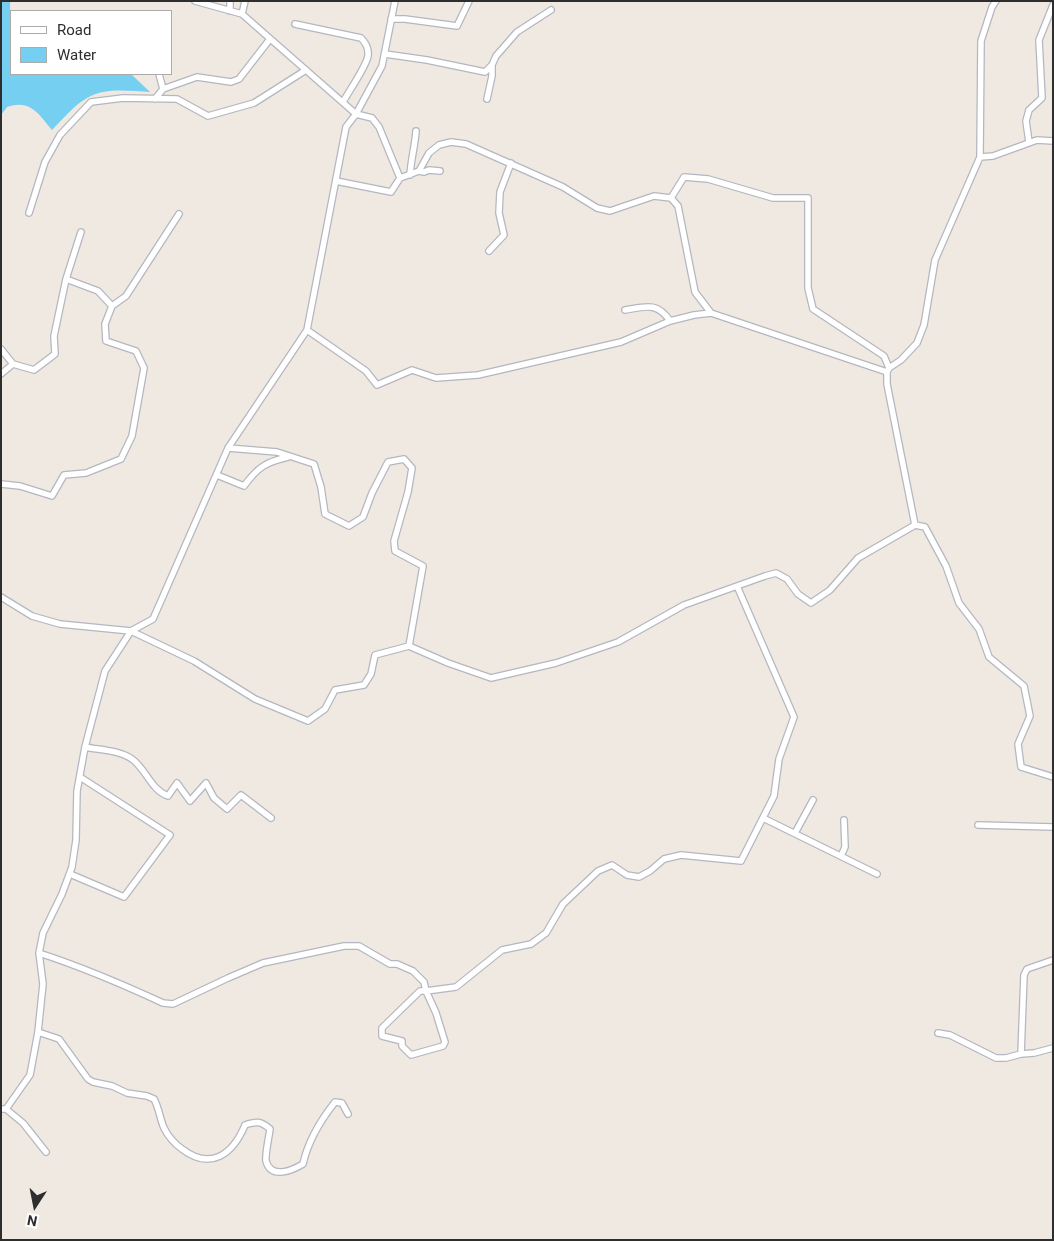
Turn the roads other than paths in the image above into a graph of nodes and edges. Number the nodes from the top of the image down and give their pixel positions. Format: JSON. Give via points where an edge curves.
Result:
{"nodes":[{"id":1,"x":194,"y":1,"type":"edge"},
{"id":2,"x":230,"y":1,"type":"edge"},
{"id":3,"x":246,"y":1,"type":"edge"},
{"id":4,"x":395,"y":1,"type":"edge"},
{"id":5,"x":469,"y":1,"type":"edge"},
{"id":6,"x":993,"y":3,"type":"edge"},
{"id":7,"x":1053,"y":5,"type":"edge"},
{"id":8,"x":551,"y":10,"type":"dead end"},
{"id":9,"x":230,"y":11,"type":"junction"},
{"id":10,"x":242,"y":14,"type":"junction"},
{"id":11,"x":391,"y":19,"type":"junction"},
{"id":12,"x":295,"y":24,"type":"dead end"},
{"id":13,"x":270,"y":39,"type":"junction"},
{"id":14,"x":385,"y":54,"type":"junction"},
{"id":15,"x":492,"y":65,"type":"junction"},
{"id":16,"x":306,"y":70,"type":"junction"},
{"id":17,"x":159,"y":75,"type":"edge"},
{"id":18,"x":163,"y":88,"type":"junction"},
{"id":19,"x":155,"y":99,"type":"junction"},
{"id":20,"x":487,"y":99,"type":"dead end"},
{"id":21,"x":343,"y":102,"type":"junction"},
{"id":22,"x":356,"y":114,"type":"junction"},
{"id":23,"x":416,"y":131,"type":"dead end"},
{"id":24,"x":1053,"y":141,"type":"edge"},
{"id":25,"x":1029,"y":142,"type":"junction"},
{"id":26,"x":980,"y":157,"type":"junction"},
{"id":27,"x":511,"y":163,"type":"junction"},
{"id":28,"x":419,"y":171,"type":"junction"},
{"id":29,"x":440,"y":171,"type":"dead end"},
{"id":30,"x":410,"y":175,"type":"junction"},
{"id":31,"x":400,"y":178,"type":"junction"},
{"id":32,"x":336,"y":181,"type":"junction"},
{"id":33,"x":672,"y":198,"type":"junction"},
{"id":34,"x":29,"y":213,"type":"dead end"},
{"id":35,"x":180,"y":214,"type":"dead end"},
{"id":36,"x":81,"y":232,"type":"dead end"},
{"id":37,"x":489,"y":251,"type":"dead end"},
{"id":38,"x":66,"y":279,"type":"junction"},
{"id":39,"x":112,"y":306,"type":"junction"},
{"id":40,"x":625,"y":310,"type":"dead end"},
{"id":41,"x":711,"y":313,"type":"junction"},
{"id":42,"x":670,"y":321,"type":"junction"},
{"id":43,"x":306,"y":330,"type":"junction"},
{"id":44,"x":1,"y":349,"type":"edge"},
{"id":45,"x":14,"y":364,"type":"junction"},
{"id":46,"x":888,"y":370,"type":"junction"},
{"id":47,"x":1,"y":374,"type":"edge"},
{"id":48,"x":228,"y":448,"type":"junction"},
{"id":49,"x":290,"y":456,"type":"junction"},
{"id":50,"x":216,"y":475,"type":"junction"},
{"id":51,"x":1,"y":484,"type":"edge"},
{"id":52,"x":915,"y":525,"type":"junction"},
{"id":53,"x":737,"y":586,"type":"junction"},
{"id":54,"x":1,"y":596,"type":"edge"},
{"id":55,"x":131,"y":632,"type":"junction"},
{"id":56,"x":409,"y":646,"type":"junction"},
{"id":57,"x":85,"y":747,"type":"junction"},
{"id":58,"x":80,"y":777,"type":"junction"},
{"id":59,"x":1053,"y":777,"type":"edge"},
{"id":60,"x":813,"y":800,"type":"dead end"},
{"id":61,"x":271,"y":818,"type":"dead end"},
{"id":62,"x":763,"y":818,"type":"junction"},
{"id":63,"x":844,"y":820,"type":"dead end"},
{"id":64,"x":978,"y":825,"type":"dead end"},
{"id":65,"x":1053,"y":827,"type":"edge"},
{"id":66,"x":795,"y":833,"type":"junction"},
{"id":67,"x":841,"y":856,"type":"junction"},
{"id":68,"x":70,"y":874,"type":"junction"},
{"id":69,"x":877,"y":874,"type":"dead end"},
{"id":70,"x":39,"y":953,"type":"junction"},
{"id":71,"x":1053,"y":960,"type":"edge"},
{"id":72,"x":426,"y":991,"type":"junction"},
{"id":73,"x":38,"y":1032,"type":"junction"},
{"id":74,"x":938,"y":1033,"type":"dead end"},
{"id":75,"x":1053,"y":1048,"type":"edge"},
{"id":76,"x":1021,"y":1054,"type":"junction"},
{"id":77,"x":4,"y":1109,"type":"edge"},
{"id":78,"x":348,"y":1114,"type":"dead end"},
{"id":79,"x":46,"y":1152,"type":"dead end"}],
"edges":[{"from":1,"to":9,"type":"street"},
{"from":2,"to":9,"type":"street"},
{"from":3,"to":10,"type":"street"},
{"from":4,"to":11,"type":"street"},
{"from":5,"to":11,"type":"street","via":[[457,26]]},
{"from":6,"to":26,"type":"street","via":[[981,41]]},
{"from":7,"to":25,"type":"street","via":[[1039,40],[1042,98],[1029,110],[1026,121]]},
{"from":8,"to":15,"type":"street","via":[[517,32]]},
{"from":9,"to":10,"type":"street"},
{"from":10,"to":13,"type":"street"},
{"from":11,"to":14,"type":"street"},
{"from":12,"to":21,"type":"street","via":[[361,38],[367,45],[365,64]]},
{"from":13,"to":16,"type":"street"},
{"from":13,"to":18,"type":"street","via":[[239,79],[231,82],[197,77]]},
{"from":14,"to":15,"type":"street","via":[[485,72]]},
{"from":14,"to":22,"type":"street"},
{"from":15,"to":20,"type":"street"},
{"from":16,"to":19,"type":"street","via":[[254,104],[208,116],[177,100]]},
{"from":16,"to":21,"type":"street"},
{"from":17,"to":18,"type":"street"},
{"from":18,"to":19,"type":"street"},
{"from":19,"to":34,"type":"street","via":[[91,102],[60,135],[45,162]]},
{"from":21,"to":22,"type":"street"},
{"from":22,"to":31,"type":"street","via":[[372,118],[379,127]]},
{"from":22,"to":32,"type":"street","via":[[346,127]]},
{"from":23,"to":30,"type":"street"},
{"from":24,"to":25,"type":"street"},
{"from":25,"to":26,"type":"street","via":[[993,156]]},
{"from":26,"to":46,"type":"street","via":[[935,260],[924,325],[917,343]]},
{"from":27,"to":28,"type":"street","via":[[466,144],[451,142],[439,145],[429,153]]},
{"from":27,"to":33,"type":"street","via":[[563,187],[597,208],[610,211],[654,196]]},
{"from":27,"to":37,"type":"street","via":[[500,192],[499,213],[504,235]]},
{"from":28,"to":29,"type":"street"},
{"from":28,"to":30,"type":"street"},
{"from":30,"to":31,"type":"street"},
{"from":31,"to":32,"type":"street","via":[[391,192]]},
{"from":32,"to":43,"type":"street"},
{"from":33,"to":41,"type":"street","via":[[678,206],[695,292]]},
{"from":33,"to":46,"type":"street","via":[[684,177],[708,179],[773,198],[808,198],[808,288],[814,309],[884,356]]},
{"from":35,"to":39,"type":"street","via":[[126,296]]},
{"from":36,"to":38,"type":"street"},
{"from":38,"to":39,"type":"street","via":[[98,290]]},
{"from":38,"to":45,"type":"street","via":[[54,336],[55,354],[34,370]]},
{"from":39,"to":51,"type":"street","via":[[105,324],[106,341],[136,352],[144,368],[132,436],[121,459],[86,473],[64,475],[52,496]]},
{"from":40,"to":42,"type":"street","via":[[650,306],[665,313]]},
{"from":41,"to":42,"type":"street"},
{"from":41,"to":46,"type":"street"},
{"from":42,"to":43,"type":"street","via":[[621,342],[478,375],[436,378],[412,370],[377,385],[366,371]]},
{"from":43,"to":48,"type":"street"},
{"from":44,"to":45,"type":"street"},
{"from":45,"to":47,"type":"street"},
{"from":46,"to":52,"type":"street","via":[[887,384]]},
{"from":48,"to":49,"type":"street"},
{"from":48,"to":50,"type":"street"},
{"from":49,"to":50,"type":"street","via":[[270,461],[253,473],[244,486]]},
{"from":49,"to":56,"type":"street","via":[[314,464],[325,514],[349,526],[363,518],[388,462],[404,458],[412,468],[394,541],[395,551],[422,566]]},
{"from":50,"to":55,"type":"street","via":[[153,619]]},
{"from":52,"to":53,"type":"street","via":[[858,558],[830,590],[812,603],[798,594],[787,579],[776,574]]},
{"from":52,"to":59,"type":"street","via":[[925,527],[946,566],[959,603],[979,629],[989,658],[1024,686],[1030,716],[1018,744],[1021,767]]},
{"from":53,"to":56,"type":"street","via":[[684,604],[618,642],[491,678]]},
{"from":53,"to":62,"type":"street","via":[[794,718],[779,759],[774,796]]},
{"from":54,"to":55,"type":"street","via":[[32,616],[60,624]]},
{"from":55,"to":56,"type":"street","via":[[194,662],[255,699],[308,721],[325,709],[335,690],[364,686],[371,674],[375,655]]},
{"from":55,"to":57,"type":"street","via":[[105,671]]},
{"from":57,"to":58,"type":"street"},
{"from":57,"to":61,"type":"street","via":[[132,759],[161,793],[168,796],[178,783],[190,801],[206,784],[214,798],[227,808],[241,795]]},
{"from":58,"to":68,"type":"street"},
{"from":58,"to":68,"type":"street","via":[[170,835],[124,897]]},
{"from":60,"to":66,"type":"street"},
{"from":62,"to":66,"type":"street"},
{"from":62,"to":72,"type":"street","via":[[742,861],[681,855],[664,859],[639,877],[627,875],[612,865],[598,871],[563,904],[546,933],[531,944],[502,950],[456,987]]},
{"from":63,"to":67,"type":"street","via":[[845,847]]},
{"from":64,"to":65,"type":"street"},
{"from":66,"to":67,"type":"street"},
{"from":67,"to":69,"type":"street"},
{"from":68,"to":70,"type":"street","via":[[43,933]]},
{"from":70,"to":72,"type":"street","via":[[100,974],[163,1003],[173,1004],[263,964],[344,946],[359,946],[390,964],[413,971],[424,982]]},
{"from":70,"to":73,"type":"street","via":[[43,984]]},
{"from":71,"to":76,"type":"street","via":[[1027,969],[1024,975]]},
{"from":72,"to":72,"type":"street","via":[[445,1042],[442,1046],[410,1054],[402,1046],[402,1041],[382,1036],[382,1028],[420,991]]},
{"from":73,"to":77,"type":"street","via":[[30,1075]]},
{"from":73,"to":78,"type":"street","via":[[59,1039],[93,1082],[154,1099],[164,1128],[176,1145],[193,1157],[212,1160],[229,1150],[245,1125],[255,1121],[270,1129],[266,1160],[271,1169],[280,1173],[292,1171],[303,1164],[313,1135],[334,1102],[342,1103]]},
{"from":74,"to":76,"type":"street","via":[[950,1034],[996,1058]]},
{"from":75,"to":76,"type":"street"},
{"from":77,"to":79,"type":"street","via":[[23,1123]]}]}
